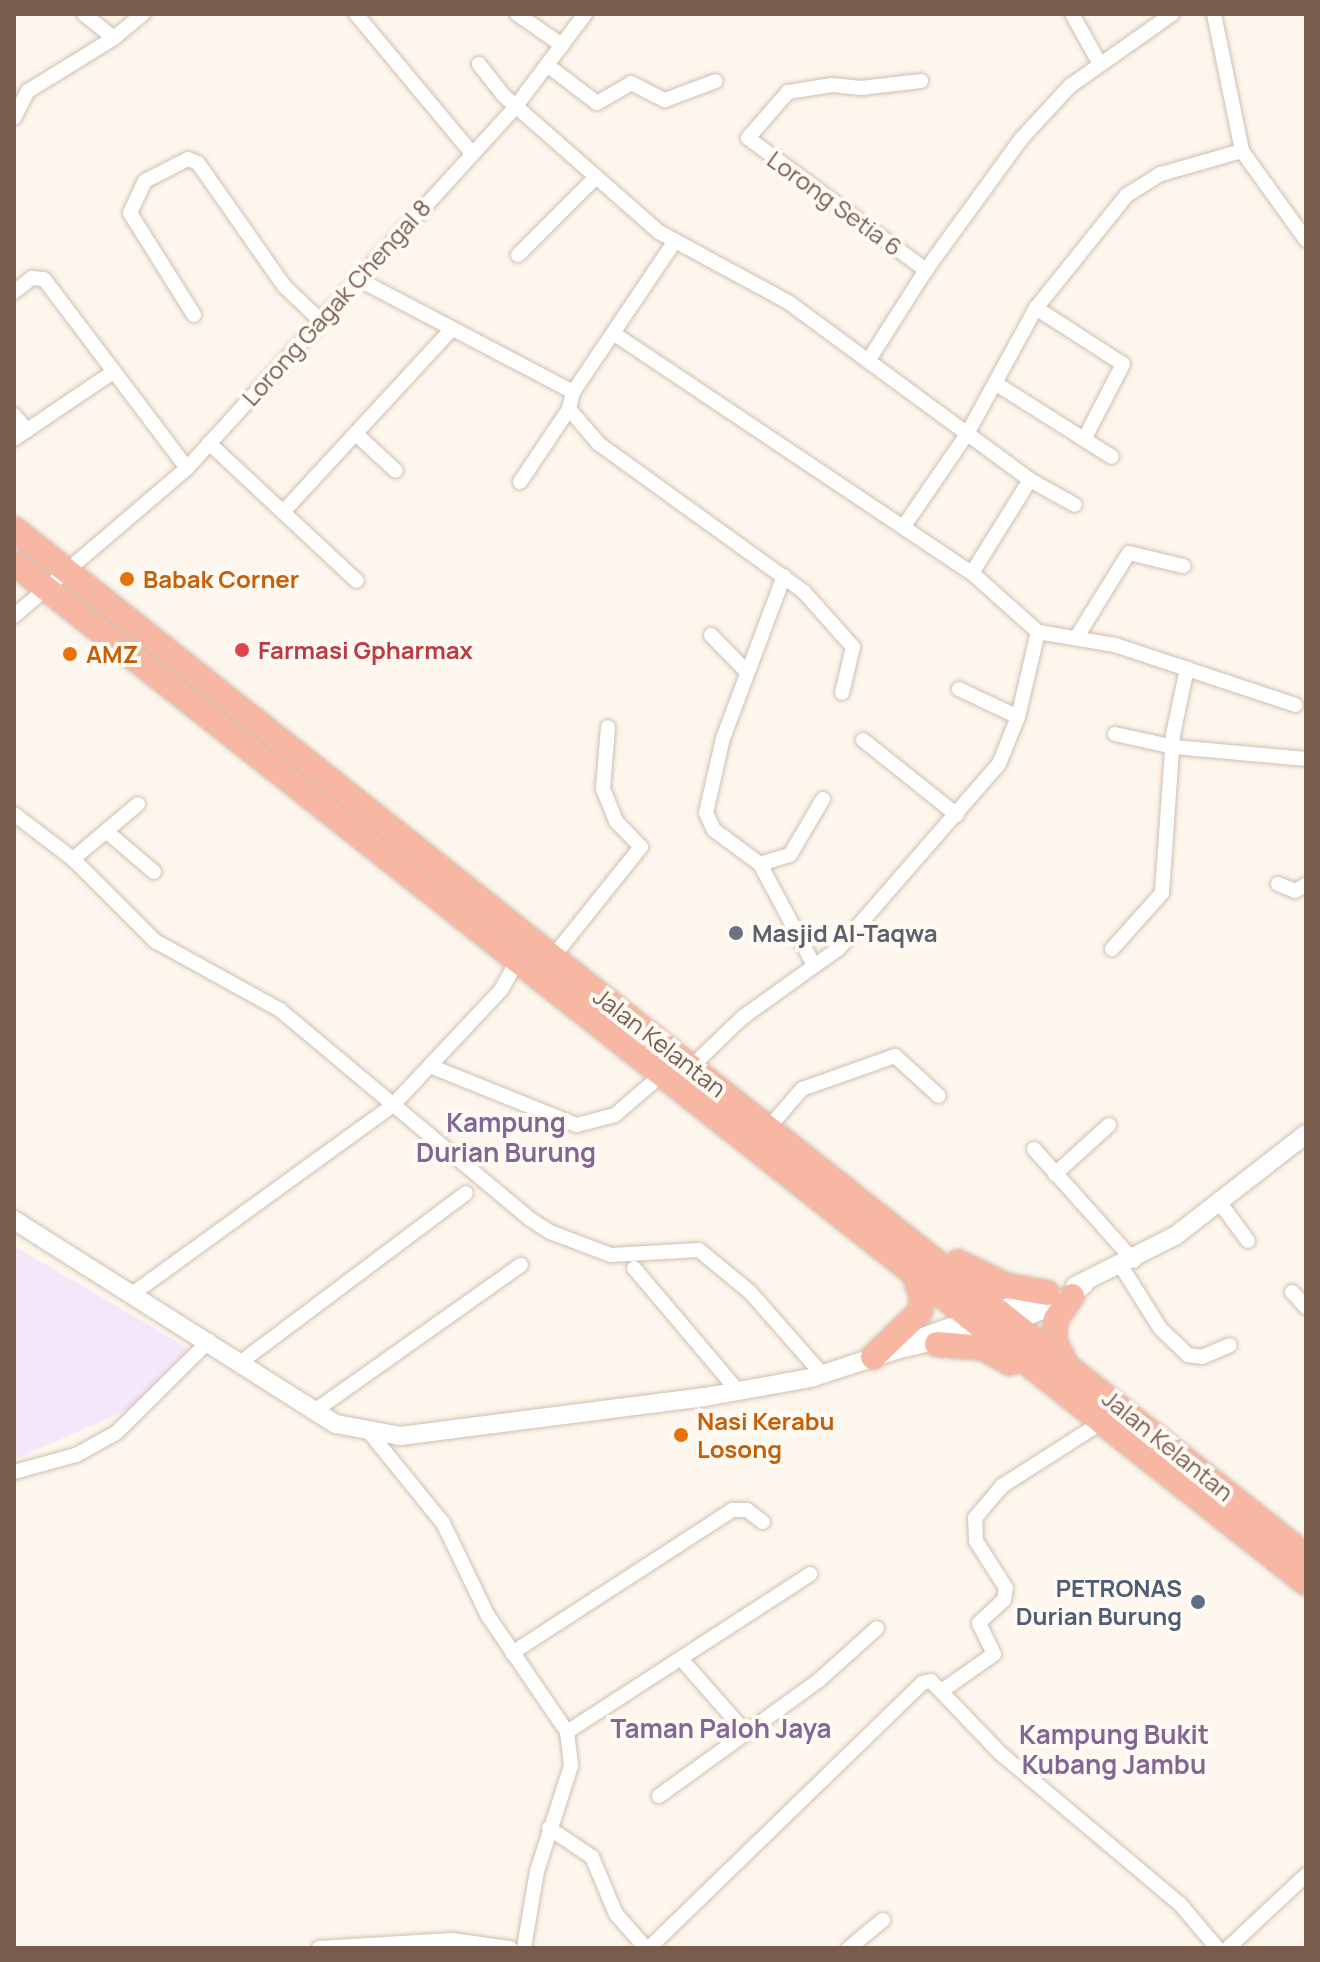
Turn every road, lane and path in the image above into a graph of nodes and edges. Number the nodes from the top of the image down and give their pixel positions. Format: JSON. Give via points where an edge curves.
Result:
{"nodes":[{"id":1,"x":84,"y":14,"type":"edge"},
{"id":2,"x":143,"y":14,"type":"edge"},
{"id":3,"x":356,"y":14,"type":"edge"},
{"id":4,"x":517,"y":14,"type":"edge"},
{"id":5,"x":585,"y":14,"type":"edge"},
{"id":6,"x":1072,"y":14,"type":"edge"},
{"id":7,"x":1172,"y":14,"type":"edge"},
{"id":8,"x":1214,"y":14,"type":"edge"},
{"id":9,"x":114,"y":38,"type":"junction"},
{"id":10,"x":562,"y":45,"type":"junction"},
{"id":11,"x":479,"y":64,"type":"dead end"},
{"id":12,"x":1100,"y":64,"type":"junction"},
{"id":13,"x":547,"y":65,"type":"junction"},
{"id":14,"x":716,"y":81,"type":"dead end"},
{"id":15,"x":921,"y":81,"type":"dead end"},
{"id":16,"x":516,"y":106,"type":"junction"},
{"id":17,"x":14,"y":118,"type":"edge"},
{"id":18,"x":1242,"y":151,"type":"junction"},
{"id":19,"x":472,"y":153,"type":"junction"},
{"id":20,"x":596,"y":177,"type":"junction"},
{"id":21,"x":1304,"y":234,"type":"edge"},
{"id":22,"x":675,"y":241,"type":"junction"},
{"id":23,"x":518,"y":255,"type":"dead end"},
{"id":24,"x":926,"y":270,"type":"junction"},
{"id":25,"x":356,"y":278,"type":"junction"},
{"id":26,"x":14,"y":292,"type":"edge"},
{"id":27,"x":1036,"y":308,"type":"junction"},
{"id":28,"x":194,"y":315,"type":"dead end"},
{"id":29,"x":320,"y":320,"type":"junction"},
{"id":30,"x":452,"y":329,"type":"junction"},
{"id":31,"x":616,"y":335,"type":"junction"},
{"id":32,"x":868,"y":361,"type":"junction"},
{"id":33,"x":113,"y":372,"type":"junction"},
{"id":34,"x":995,"y":383,"type":"junction"},
{"id":35,"x":573,"y":392,"type":"junction"},
{"id":36,"x":569,"y":409,"type":"junction"},
{"id":37,"x":14,"y":415,"type":"edge"},
{"id":38,"x":27,"y":430,"type":"junction"},
{"id":39,"x":356,"y":434,"type":"junction"},
{"id":40,"x":967,"y":434,"type":"junction"},
{"id":41,"x":1085,"y":438,"type":"junction"},
{"id":42,"x":14,"y":439,"type":"edge"},
{"id":43,"x":209,"y":443,"type":"junction"},
{"id":44,"x":1112,"y":457,"type":"dead end"},
{"id":45,"x":187,"y":468,"type":"junction"},
{"id":46,"x":396,"y":471,"type":"dead end"},
{"id":47,"x":1030,"y":480,"type":"junction"},
{"id":48,"x":520,"y":482,"type":"dead end"},
{"id":49,"x":1075,"y":505,"type":"dead end"},
{"id":50,"x":283,"y":512,"type":"junction"},
{"id":51,"x":904,"y":526,"type":"junction"},
{"id":52,"x":14,"y":529,"type":"edge"},
{"id":53,"x":14,"y":563,"type":"edge"},
{"id":54,"x":1183,"y":566,"type":"dead end"},
{"id":55,"x":65,"y":569,"type":"junction"},
{"id":56,"x":972,"y":573,"type":"junction"},
{"id":57,"x":784,"y":576,"type":"junction"},
{"id":58,"x":357,"y":581,"type":"dead end"},
{"id":59,"x":43,"y":587,"type":"junction"},
{"id":60,"x":14,"y":616,"type":"edge"},
{"id":61,"x":1038,"y":632,"type":"junction"},
{"id":62,"x":711,"y":635,"type":"dead end"},
{"id":63,"x":1076,"y":638,"type":"junction"},
{"id":64,"x":1187,"y":668,"type":"junction"},
{"id":65,"x":747,"y":672,"type":"junction"},
{"id":66,"x":959,"y":689,"type":"dead end"},
{"id":67,"x":842,"y":693,"type":"dead end"},
{"id":68,"x":1295,"y":705,"type":"dead end"},
{"id":69,"x":1018,"y":717,"type":"junction"},
{"id":70,"x":608,"y":727,"type":"dead end"},
{"id":71,"x":1115,"y":734,"type":"dead end"},
{"id":72,"x":863,"y":740,"type":"dead end"},
{"id":73,"x":1174,"y":747,"type":"junction"},
{"id":74,"x":1306,"y":759,"type":"edge"},
{"id":75,"x":823,"y":799,"type":"dead end"},
{"id":76,"x":138,"y":804,"type":"dead end"},
{"id":77,"x":14,"y":814,"type":"edge"},
{"id":78,"x":957,"y":815,"type":"junction"},
{"id":79,"x":106,"y":831,"type":"junction"},
{"id":80,"x":73,"y":859,"type":"junction"},
{"id":81,"x":760,"y":864,"type":"junction"},
{"id":82,"x":154,"y":872,"type":"dead end"},
{"id":83,"x":1278,"y":884,"type":"dead end"},
{"id":84,"x":1306,"y":885,"type":"edge"},
{"id":85,"x":1112,"y":949,"type":"dead end"},
{"id":86,"x":552,"y":958,"type":"junction"},
{"id":87,"x":517,"y":961,"type":"junction"},
{"id":88,"x":814,"y":965,"type":"junction"},
{"id":89,"x":630,"y":1019,"type":"junction"},
{"id":90,"x":430,"y":1066,"type":"junction"},
{"id":91,"x":691,"y":1067,"type":"junction"},
{"id":92,"x":653,"y":1070,"type":"junction"},
{"id":93,"x":939,"y":1096,"type":"dead end"},
{"id":94,"x":393,"y":1105,"type":"junction"},
{"id":95,"x":1109,"y":1125,"type":"dead end"},
{"id":96,"x":770,"y":1126,"type":"junction"},
{"id":97,"x":1306,"y":1134,"type":"edge"},
{"id":98,"x":1034,"y":1149,"type":"dead end"},
{"id":99,"x":1055,"y":1174,"type":"junction"},
{"id":100,"x":466,"y":1193,"type":"dead end"},
{"id":101,"x":1220,"y":1203,"type":"junction"},
{"id":102,"x":881,"y":1215,"type":"junction"},
{"id":103,"x":14,"y":1220,"type":"edge"},
{"id":104,"x":1248,"y":1241,"type":"dead end"},
{"id":105,"x":1128,"y":1264,"type":"junction"},
{"id":106,"x":521,"y":1265,"type":"dead end"},
{"id":107,"x":634,"y":1268,"type":"dead end"},
{"id":108,"x":915,"y":1275,"type":"junction"},
{"id":109,"x":1068,"y":1291,"type":"junction"},
{"id":110,"x":135,"y":1292,"type":"junction"},
{"id":111,"x":1292,"y":1292,"type":"dead end"},
{"id":112,"x":1306,"y":1307,"type":"edge"},
{"id":113,"x":992,"y":1319,"type":"junction"},
{"id":114,"x":209,"y":1341,"type":"junction"},
{"id":115,"x":937,"y":1344,"type":"junction"},
{"id":116,"x":1230,"y":1345,"type":"dead end"},
{"id":117,"x":884,"y":1353,"type":"junction"},
{"id":118,"x":241,"y":1362,"type":"junction"},
{"id":119,"x":1065,"y":1364,"type":"junction"},
{"id":120,"x":823,"y":1375,"type":"junction"},
{"id":121,"x":738,"y":1391,"type":"junction"},
{"id":122,"x":1074,"y":1400,"type":"junction"},
{"id":123,"x":316,"y":1410,"type":"junction"},
{"id":124,"x":1102,"y":1422,"type":"junction"},
{"id":125,"x":370,"y":1433,"type":"junction"},
{"id":126,"x":14,"y":1472,"type":"edge"},
{"id":127,"x":763,"y":1522,"type":"dead end"},
{"id":128,"x":1306,"y":1556,"type":"edge"},
{"id":129,"x":810,"y":1574,"type":"dead end"},
{"id":130,"x":1306,"y":1583,"type":"edge"},
{"id":131,"x":877,"y":1628,"type":"dead end"},
{"id":132,"x":512,"y":1653,"type":"junction"},
{"id":133,"x":683,"y":1661,"type":"junction"},
{"id":134,"x":943,"y":1690,"type":"junction"},
{"id":135,"x":567,"y":1732,"type":"junction"},
{"id":136,"x":747,"y":1734,"type":"junction"},
{"id":137,"x":659,"y":1796,"type":"dead end"},
{"id":138,"x":549,"y":1828,"type":"junction"},
{"id":139,"x":1306,"y":1875,"type":"edge"},
{"id":140,"x":883,"y":1920,"type":"dead end"},
{"id":141,"x":319,"y":1948,"type":"edge"},
{"id":142,"x":510,"y":1948,"type":"edge"},
{"id":143,"x":524,"y":1948,"type":"edge"},
{"id":144,"x":647,"y":1948,"type":"edge"},
{"id":145,"x":849,"y":1948,"type":"edge"},
{"id":146,"x":1217,"y":1948,"type":"edge"},
{"id":147,"x":1228,"y":1948,"type":"edge"}],
"edges":[{"from":1,"to":9,"type":"street"},
{"from":2,"to":9,"type":"street"},
{"from":3,"to":19,"type":"street"},
{"from":4,"to":10,"type":"street"},
{"from":5,"to":10,"type":"street","name":"Lorong Gagak Chengal 8"},
{"from":6,"to":12,"type":"street"},
{"from":7,"to":12,"type":"street"},
{"from":8,"to":18,"type":"street"},
{"from":9,"to":17,"type":"street","via":[[28,91]]},
{"from":10,"to":13,"type":"street","name":"Lorong Gagak Chengal 8"},
{"from":11,"to":16,"type":"street"},
{"from":12,"to":24,"type":"street","via":[[1070,86],[1022,138]]},
{"from":13,"to":14,"type":"street","via":[[597,103],[631,83],[665,100]]},
{"from":13,"to":16,"type":"street","name":"Lorong Gagak Chengal 8"},
{"from":15,"to":24,"type":"street","name":"Lorong Setia 6","via":[[788,92],[748,138]]},
{"from":16,"to":19,"type":"street","name":"Lorong Gagak Chengal 8"},
{"from":16,"to":20,"type":"street"},
{"from":18,"to":21,"type":"street"},
{"from":18,"to":27,"type":"street","via":[[1161,174],[1127,195]]},
{"from":19,"to":25,"type":"street","name":"Lorong Gagak Chengal 8"},
{"from":20,"to":22,"type":"street"},
{"from":20,"to":23,"type":"street"},
{"from":22,"to":31,"type":"street"},
{"from":22,"to":32,"type":"street","via":[[788,302]]},
{"from":24,"to":32,"type":"street"},
{"from":25,"to":29,"type":"street","name":"Lorong Gagak Chengal 8"},
{"from":25,"to":30,"type":"street"},
{"from":26,"to":33,"type":"street","via":[[32,278],[44,279]]},
{"from":27,"to":34,"type":"street"},
{"from":27,"to":41,"type":"street","via":[[1123,364]]},
{"from":28,"to":29,"type":"street","via":[[130,213],[145,181],[188,159],[198,163],[284,286]]},
{"from":29,"to":43,"type":"street","name":"Lorong Gagak Chengal 8"},
{"from":30,"to":35,"type":"street"},
{"from":30,"to":39,"type":"street"},
{"from":31,"to":35,"type":"street"},
{"from":31,"to":51,"type":"street"},
{"from":32,"to":40,"type":"street"},
{"from":33,"to":38,"type":"street"},
{"from":33,"to":45,"type":"street"},
{"from":34,"to":40,"type":"street"},
{"from":34,"to":41,"type":"street"},
{"from":35,"to":36,"type":"street"},
{"from":36,"to":48,"type":"street"},
{"from":36,"to":57,"type":"street","via":[[599,444]]},
{"from":37,"to":38,"type":"street"},
{"from":38,"to":42,"type":"street"},
{"from":39,"to":46,"type":"street"},
{"from":39,"to":50,"type":"street"},
{"from":40,"to":47,"type":"street"},
{"from":40,"to":51,"type":"street"},
{"from":41,"to":44,"type":"street"},
{"from":43,"to":45,"type":"street","name":"Lorong Gagak Chengal 8"},
{"from":43,"to":50,"type":"street"},
{"from":45,"to":55,"type":"street","name":"Lorong Gagak Chengal 8"},
{"from":47,"to":49,"type":"street"},
{"from":47,"to":56,"type":"street"},
{"from":50,"to":58,"type":"street"},
{"from":51,"to":56,"type":"street"},
{"from":52,"to":55,"type":"highway","name":"Jalan Kelantan"},
{"from":53,"to":59,"type":"highway","name":"Jalan Kelantan"},
{"from":54,"to":63,"type":"street","via":[[1129,553]]},
{"from":55,"to":59,"type":"street","name":"Lorong Gagak Chengal 8"},
{"from":55,"to":86,"type":"highway","name":"Jalan Kelantan"},
{"from":56,"to":61,"type":"street","via":[[1030,619]]},
{"from":57,"to":65,"type":"street"},
{"from":57,"to":67,"type":"street","via":[[851,642],[854,654]]},
{"from":59,"to":60,"type":"street","name":"Lorong Gagak Chengal 8"},
{"from":59,"to":87,"type":"highway","name":"Jalan Kelantan","via":[[159,673]]},
{"from":61,"to":63,"type":"street"},
{"from":61,"to":69,"type":"street"},
{"from":62,"to":65,"type":"street"},
{"from":63,"to":64,"type":"street"},
{"from":64,"to":68,"type":"street"},
{"from":64,"to":73,"type":"street"},
{"from":65,"to":81,"type":"street","via":[[723,738],[706,813],[714,830]]},
{"from":66,"to":69,"type":"street"},
{"from":69,"to":78,"type":"street","via":[[999,764]]},
{"from":70,"to":86,"type":"street","via":[[603,788],[616,821],[641,847]]},
{"from":71,"to":73,"type":"street"},
{"from":72,"to":78,"type":"street"},
{"from":73,"to":74,"type":"street"},
{"from":73,"to":85,"type":"street","via":[[1162,893]]},
{"from":75,"to":81,"type":"street","via":[[790,855]]},
{"from":76,"to":79,"type":"street"},
{"from":77,"to":80,"type":"street"},
{"from":78,"to":88,"type":"street","via":[[838,949]]},
{"from":79,"to":80,"type":"street"},
{"from":79,"to":82,"type":"street"},
{"from":80,"to":94,"type":"street","via":[[155,941],[280,1010]]},
{"from":81,"to":88,"type":"street"},
{"from":83,"to":84,"type":"street","via":[[1295,891]]},
{"from":86,"to":89,"type":"highway","name":"Jalan Kelantan"},
{"from":87,"to":90,"type":"street","via":[[501,990]]},
{"from":87,"to":92,"type":"highway","name":"Jalan Kelantan"},
{"from":88,"to":91,"type":"street","via":[[743,1017]]},
{"from":89,"to":91,"type":"highway","name":"Jalan Kelantan"},
{"from":89,"to":92,"type":"highway","via":[[625,1029]]},
{"from":90,"to":92,"type":"street","via":[[577,1125],[615,1115]]},
{"from":90,"to":94,"type":"street"},
{"from":91,"to":96,"type":"highway","name":"Jalan Kelantan"},
{"from":92,"to":108,"type":"highway","name":"Jalan Kelantan"},
{"from":93,"to":96,"type":"street","via":[[895,1056],[802,1089]]},
{"from":94,"to":110,"type":"street"},
{"from":94,"to":120,"type":"street","via":[[550,1232],[611,1255],[699,1250],[750,1292]]},
{"from":95,"to":99,"type":"street"},
{"from":96,"to":102,"type":"highway","name":"Jalan Kelantan"},
{"from":97,"to":101,"type":"street"},
{"from":98,"to":99,"type":"street"},
{"from":99,"to":105,"type":"street"},
{"from":100,"to":118,"type":"street"},
{"from":101,"to":104,"type":"street"},
{"from":101,"to":105,"type":"street"},
{"from":102,"to":109,"type":"highway","via":[[990,1280]]},
{"from":102,"to":113,"type":"highway","name":"Jalan Kelantan"},
{"from":103,"to":110,"type":"street"},
{"from":105,"to":109,"type":"street"},
{"from":105,"to":116,"type":"street","via":[[1160,1328],[1188,1355],[1202,1357]]},
{"from":106,"to":123,"type":"street"},
{"from":107,"to":121,"type":"street"},
{"from":108,"to":113,"type":"highway","name":"Jalan Kelantan"},
{"from":108,"to":117,"type":"highway","via":[[920,1312]]},
{"from":109,"to":113,"type":"street"},
{"from":109,"to":119,"type":"highway","via":[[1054,1340]]},
{"from":110,"to":114,"type":"street"},
{"from":111,"to":112,"type":"street"},
{"from":113,"to":115,"type":"street"},
{"from":113,"to":117,"type":"street"},
{"from":113,"to":119,"type":"highway","name":"Jalan Kelantan"},
{"from":113,"to":122,"type":"highway","name":"Jalan Kelantan"},
{"from":114,"to":118,"type":"street"},
{"from":114,"to":126,"type":"street","via":[[116,1433],[76,1455]]},
{"from":115,"to":117,"type":"street"},
{"from":115,"to":122,"type":"highway","via":[[984,1348]]},
{"from":117,"to":120,"type":"street"},
{"from":118,"to":123,"type":"street"},
{"from":119,"to":128,"type":"highway","name":"Jalan Kelantan"},
{"from":120,"to":121,"type":"street"},
{"from":121,"to":125,"type":"street","via":[[466,1430]]},
{"from":122,"to":124,"type":"highway","name":"Jalan Kelantan"},
{"from":123,"to":125,"type":"street","via":[[336,1424]]},
{"from":124,"to":130,"type":"highway","name":"Jalan Kelantan"},
{"from":124,"to":134,"type":"street","via":[[1002,1486],[975,1518],[976,1541],[1006,1588],[1004,1600],[979,1623],[994,1654]]},
{"from":125,"to":132,"type":"street","via":[[443,1523]]},
{"from":127,"to":132,"type":"street","via":[[747,1510],[732,1510]]},
{"from":129,"to":133,"type":"street"},
{"from":131,"to":136,"type":"street"},
{"from":132,"to":135,"type":"street"},
{"from":133,"to":135,"type":"street"},
{"from":133,"to":136,"type":"street"},
{"from":134,"to":144,"type":"street","via":[[931,1681],[922,1683]]},
{"from":134,"to":146,"type":"street","via":[[989,1743],[1180,1904]]},
{"from":135,"to":138,"type":"street","via":[[571,1766]]},
{"from":136,"to":137,"type":"street"},
{"from":138,"to":143,"type":"street"},
{"from":138,"to":144,"type":"street","via":[[592,1857],[616,1914]]},
{"from":139,"to":147,"type":"street"},
{"from":140,"to":145,"type":"street"},
{"from":141,"to":142,"type":"street","via":[[452,1940]]}]}
